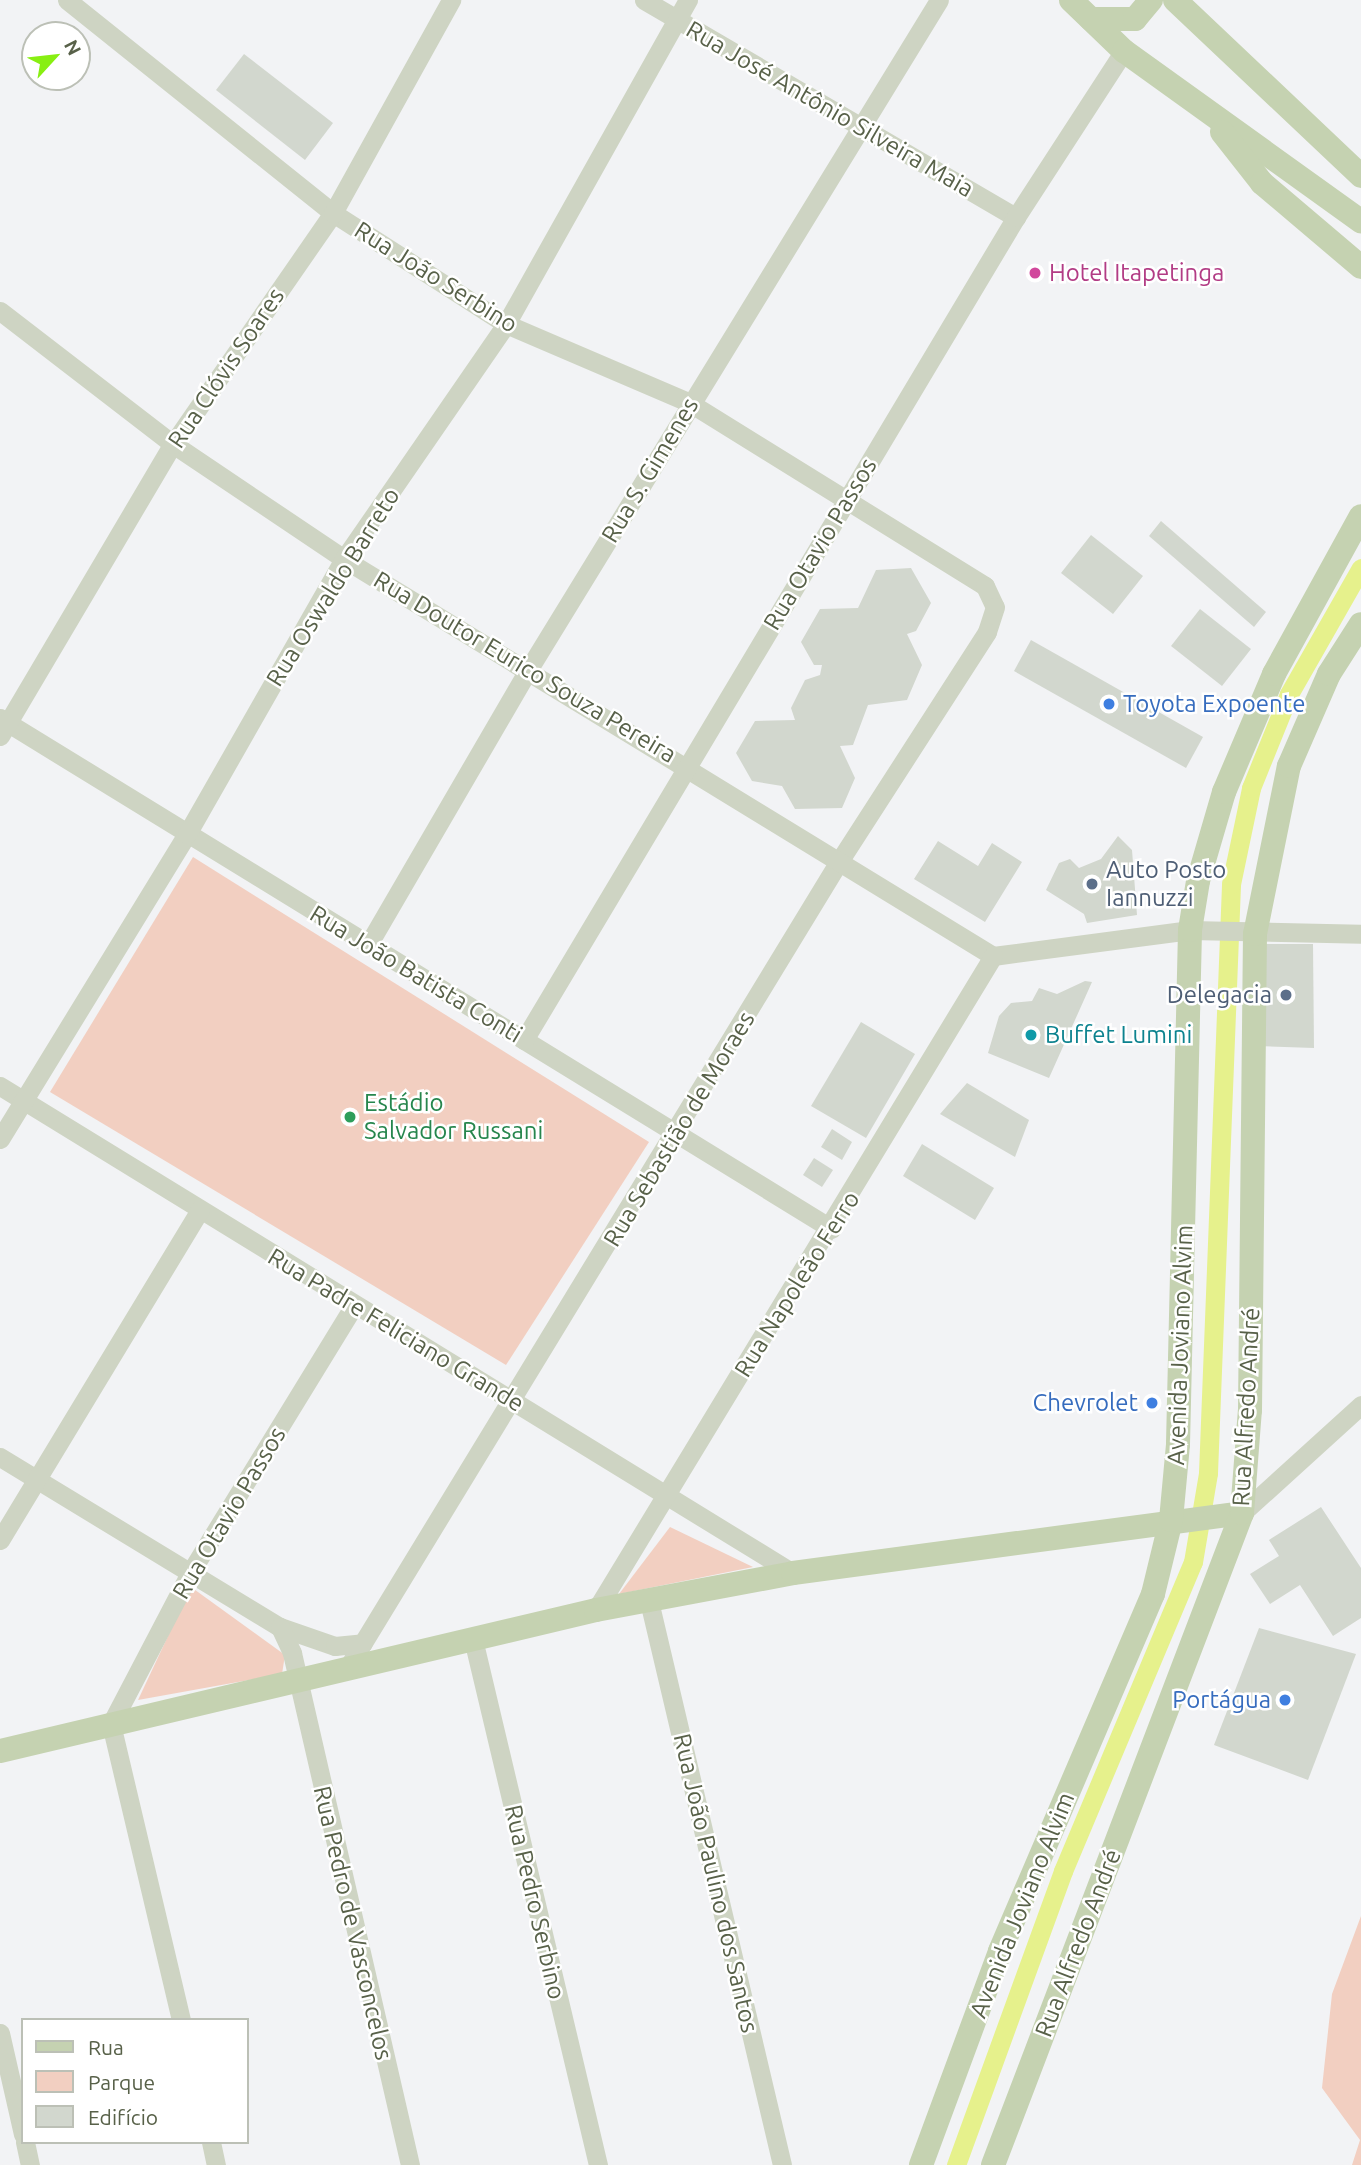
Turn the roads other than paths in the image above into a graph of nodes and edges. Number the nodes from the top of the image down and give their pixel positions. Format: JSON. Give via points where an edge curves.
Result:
{"nodes":[{"id":1,"x":67,"y":0,"type":"edge"},
{"id":2,"x":451,"y":0,"type":"edge"},
{"id":3,"x":644,"y":0,"type":"edge"},
{"id":4,"x":688,"y":0,"type":"edge"},
{"id":5,"x":939,"y":0,"type":"edge"},
{"id":6,"x":1071,"y":0,"type":"edge"},
{"id":7,"x":1151,"y":0,"type":"edge"},
{"id":8,"x":1175,"y":0,"type":"edge"},
{"id":9,"x":676,"y":19,"type":"junction"},
{"id":10,"x":1091,"y":19,"type":"junction"},
{"id":11,"x":1124,"y":51,"type":"junction"},
{"id":12,"x":1205,"y":110,"type":"junction"},
{"id":13,"x":859,"y":128,"type":"junction"},
{"id":14,"x":1361,"y":176,"type":"edge"},
{"id":15,"x":332,"y":213,"type":"junction"},
{"id":16,"x":1016,"y":218,"type":"junction"},
{"id":17,"x":1361,"y":221,"type":"edge"},
{"id":18,"x":1361,"y":267,"type":"edge"},
{"id":19,"x":0,"y":311,"type":"edge"},
{"id":20,"x":506,"y":324,"type":"junction"},
{"id":21,"x":690,"y":403,"type":"junction"},
{"id":22,"x":173,"y":444,"type":"junction"},
{"id":23,"x":849,"y":498,"type":"junction"},
{"id":24,"x":1361,"y":516,"type":"edge"},
{"id":25,"x":344,"y":559,"type":"junction"},
{"id":26,"x":985,"y":586,"type":"joint"},
{"id":27,"x":1361,"y":624,"type":"edge"},
{"id":28,"x":530,"y":667,"type":"junction"},
{"id":29,"x":3,"y":726,"type":"edge"},
{"id":30,"x":686,"y":763,"type":"junction"},
{"id":31,"x":187,"y":834,"type":"junction"},
{"id":32,"x":838,"y":863,"type":"junction"},
{"id":33,"x":1200,"y":931,"type":"junction"},
{"id":34,"x":1250,"y":934,"type":"junction"},
{"id":35,"x":1361,"y":934,"type":"edge"},
{"id":36,"x":368,"y":945,"type":"junction"},
{"id":37,"x":993,"y":956,"type":"junction"},
{"id":38,"x":524,"y":1040,"type":"junction"},
{"id":39,"x":0,"y":1086,"type":"edge"},
{"id":40,"x":24,"y":1100,"type":"junction"},
{"id":41,"x":678,"y":1135,"type":"junction"},
{"id":42,"x":0,"y":1139,"type":"edge"},
{"id":43,"x":201,"y":1210,"type":"junction"},
{"id":44,"x":832,"y":1229,"type":"junction"},
{"id":45,"x":354,"y":1306,"type":"junction"},
{"id":46,"x":511,"y":1401,"type":"junction"},
{"id":47,"x":1361,"y":1405,"type":"edge"},
{"id":48,"x":0,"y":1457,"type":"edge"},
{"id":49,"x":37,"y":1479,"type":"junction"},
{"id":50,"x":1174,"y":1481,"type":"junction"},
{"id":51,"x":665,"y":1495,"type":"junction"},
{"id":52,"x":1234,"y":1514,"type":"junction"},
{"id":53,"x":1180,"y":1519,"type":"junction"},
{"id":54,"x":1136,"y":1525,"type":"junction"},
{"id":55,"x":0,"y":1540,"type":"edge"},
{"id":56,"x":1161,"y":1563,"type":"junction"},
{"id":57,"x":190,"y":1573,"type":"junction"},
{"id":58,"x":793,"y":1573,"type":"junction"},
{"id":59,"x":649,"y":1601,"type":"junction"},
{"id":60,"x":596,"y":1610,"type":"junction"},
{"id":61,"x":280,"y":1627,"type":"junction"},
{"id":62,"x":473,"y":1639,"type":"junction"},
{"id":63,"x":363,"y":1643,"type":"junction"},
{"id":64,"x":348,"y":1669,"type":"junction"},
{"id":65,"x":297,"y":1681,"type":"junction"},
{"id":66,"x":111,"y":1724,"type":"junction"},
{"id":67,"x":0,"y":1751,"type":"edge"},
{"id":68,"x":181,"y":2018,"type":"edge"},
{"id":69,"x":0,"y":2033,"type":"edge"},
{"id":70,"x":21,"y":2125,"type":"edge"},
{"id":71,"x":25,"y":2144,"type":"edge"},
{"id":72,"x":211,"y":2144,"type":"edge"},
{"id":73,"x":30,"y":2165,"type":"edge"},
{"id":74,"x":216,"y":2165,"type":"edge"},
{"id":75,"x":410,"y":2165,"type":"edge"},
{"id":76,"x":598,"y":2165,"type":"edge"},
{"id":77,"x":782,"y":2165,"type":"edge"},
{"id":78,"x":921,"y":2165,"type":"edge"},
{"id":79,"x":993,"y":2165,"type":"edge"}],
"edges":[{"from":1,"to":15,"type":"street","name":"Rua João Serbino"},
{"from":2,"to":15,"type":"street","name":"Rua Clóvis Soares"},
{"from":3,"to":9,"type":"street","name":"Rua José Antônio Silveira Maia"},
{"from":4,"to":9,"type":"street","name":"Rua Oswaldo Barreto"},
{"from":5,"to":13,"type":"street","name":"Rua S. Gimenes"},
{"from":6,"to":10,"type":"main road"},
{"from":7,"to":10,"type":"main road","via":[[1135,19]]},
{"from":8,"to":14,"type":"main road"},
{"from":9,"to":13,"type":"street","name":"Rua José Antônio Silveira Maia"},
{"from":9,"to":20,"type":"street","name":"Rua Oswaldo Barreto"},
{"from":10,"to":11,"type":"main road"},
{"from":11,"to":12,"type":"main road"},
{"from":11,"to":16,"type":"street","name":"Rua Otavio Passos"},
{"from":12,"to":17,"type":"main road"},
{"from":12,"to":18,"type":"main road","via":[[1262,183]]},
{"from":13,"to":16,"type":"street","name":"Rua José Antônio Silveira Maia"},
{"from":13,"to":21,"type":"street","name":"Rua S. Gimenes"},
{"from":15,"to":20,"type":"street","name":"Rua João Serbino"},
{"from":15,"to":22,"type":"street","name":"Rua Clóvis Soares"},
{"from":16,"to":23,"type":"street","name":"Rua Otavio Passos"},
{"from":19,"to":22,"type":"street","name":"Rua Doutor Eurico Souza Pereira"},
{"from":20,"to":21,"type":"street","name":"Rua João Serbino"},
{"from":20,"to":25,"type":"street","name":"Rua Oswaldo Barreto"},
{"from":21,"to":23,"type":"street","name":"Rua João Serbino"},
{"from":21,"to":28,"type":"street","name":"Rua S. Gimenes"},
{"from":22,"to":25,"type":"street","name":"Rua Doutor Eurico Souza Pereira"},
{"from":22,"to":29,"type":"street","name":"Rua Clóvis Soares"},
{"from":23,"to":26,"type":"street","name":"Rua João Serbino"},
{"from":23,"to":30,"type":"street","name":"Rua Otavio Passos"},
{"from":24,"to":33,"type":"main road","name":"Avenida Joviano Alvim","via":[[1306,608],[1249,732],[1201,870]]},
{"from":25,"to":28,"type":"street","name":"Rua Doutor Eurico Souza Pereira"},
{"from":25,"to":31,"type":"street","name":"Rua Oswaldo Barreto"},
{"from":26,"to":32,"type":"street","name":"Rua Sebastião de Moraes","via":[[995,607],[987,632]]},
{"from":27,"to":34,"type":"main road","name":"Rua Alfredo André","via":[[1329,674],[1289,766]]},
{"from":28,"to":30,"type":"street","name":"Rua Doutor Eurico Souza Pereira"},
{"from":28,"to":36,"type":"street","name":"Rua S. Gimenes"},
{"from":29,"to":31,"type":"street","name":"Rua João Batista Conti"},
{"from":30,"to":32,"type":"street","name":"Rua Doutor Eurico Souza Pereira"},
{"from":30,"to":38,"type":"street","name":"Rua Otavio Passos"},
{"from":31,"to":36,"type":"street","name":"Rua João Batista Conti"},
{"from":31,"to":40,"type":"street","name":"Rua Oswaldo Barreto"},
{"from":32,"to":37,"type":"street","name":"Rua Doutor Eurico Souza Pereira"},
{"from":32,"to":41,"type":"street","name":"Rua Sebastião de Moraes"},
{"from":33,"to":34,"type":"street"},
{"from":33,"to":37,"type":"street"},
{"from":33,"to":50,"type":"main road","name":"Avenida Joviano Alvim"},
{"from":34,"to":35,"type":"street"},
{"from":34,"to":52,"type":"main road","name":"Rua Alfredo André","via":[[1250,1410]]},
{"from":36,"to":38,"type":"street","name":"Rua João Batista Conti"},
{"from":37,"to":44,"type":"street","name":"Rua Napoleão Ferro"},
{"from":38,"to":41,"type":"street","name":"Rua João Batista Conti"},
{"from":39,"to":40,"type":"street","name":"Rua Padre Feliciano Grande"},
{"from":40,"to":42,"type":"street","name":"Rua Oswaldo Barreto"},
{"from":40,"to":43,"type":"street","name":"Rua Padre Feliciano Grande"},
{"from":41,"to":44,"type":"street","name":"Rua João Batista Conti"},
{"from":41,"to":46,"type":"street","name":"Rua Sebastião de Moraes"},
{"from":43,"to":45,"type":"street","name":"Rua Padre Feliciano Grande"},
{"from":43,"to":49,"type":"street"},
{"from":44,"to":51,"type":"street","name":"Rua Napoleão Ferro"},
{"from":45,"to":46,"type":"street","name":"Rua Padre Feliciano Grande"},
{"from":45,"to":57,"type":"street","name":"Rua Otavio Passos"},
{"from":46,"to":51,"type":"street","name":"Rua Padre Feliciano Grande"},
{"from":46,"to":63,"type":"street","name":"Rua Sebastião de Moraes"},
{"from":47,"to":52,"type":"street"},
{"from":48,"to":49,"type":"street"},
{"from":49,"to":55,"type":"street"},
{"from":49,"to":57,"type":"street"},
{"from":50,"to":53,"type":"main road","name":"Avenida Joviano Alvim"},
{"from":50,"to":54,"type":"main road","via":[[1165,1500]]},
{"from":51,"to":58,"type":"street","name":"Rua Padre Feliciano Grande"},
{"from":51,"to":60,"type":"street","name":"Rua Napoleão Ferro"},
{"from":52,"to":53,"type":"main road"},
{"from":52,"to":79,"type":"main road","name":"Rua Alfredo André"},
{"from":53,"to":54,"type":"main road"},
{"from":53,"to":56,"type":"main road","name":"Avenida Joviano Alvim"},
{"from":54,"to":56,"type":"main road"},
{"from":54,"to":58,"type":"main road"},
{"from":56,"to":78,"type":"main road","name":"Avenida Joviano Alvim","via":[[1000,1951]]},
{"from":57,"to":61,"type":"street"},
{"from":57,"to":66,"type":"street","name":"Rua Otavio Passos"},
{"from":58,"to":59,"type":"main road"},
{"from":59,"to":60,"type":"main road"},
{"from":59,"to":77,"type":"street","name":"Rua João Paulino dos Santos"},
{"from":60,"to":62,"type":"main road"},
{"from":61,"to":63,"type":"street","via":[[335,1646]]},
{"from":61,"to":65,"type":"street","name":"Rua Pedro de Vasconcelos"},
{"from":62,"to":64,"type":"main road"},
{"from":62,"to":76,"type":"street","name":"Rua Pedro Serbino"},
{"from":63,"to":64,"type":"street","name":"Rua Sebastião de Moraes"},
{"from":64,"to":65,"type":"main road"},
{"from":65,"to":66,"type":"main road"},
{"from":65,"to":75,"type":"street","name":"Rua Pedro de Vasconcelos"},
{"from":66,"to":67,"type":"main road"},
{"from":66,"to":68,"type":"street"},
{"from":69,"to":70,"type":"street"},
{"from":71,"to":73,"type":"street"},
{"from":72,"to":74,"type":"street"}]}
